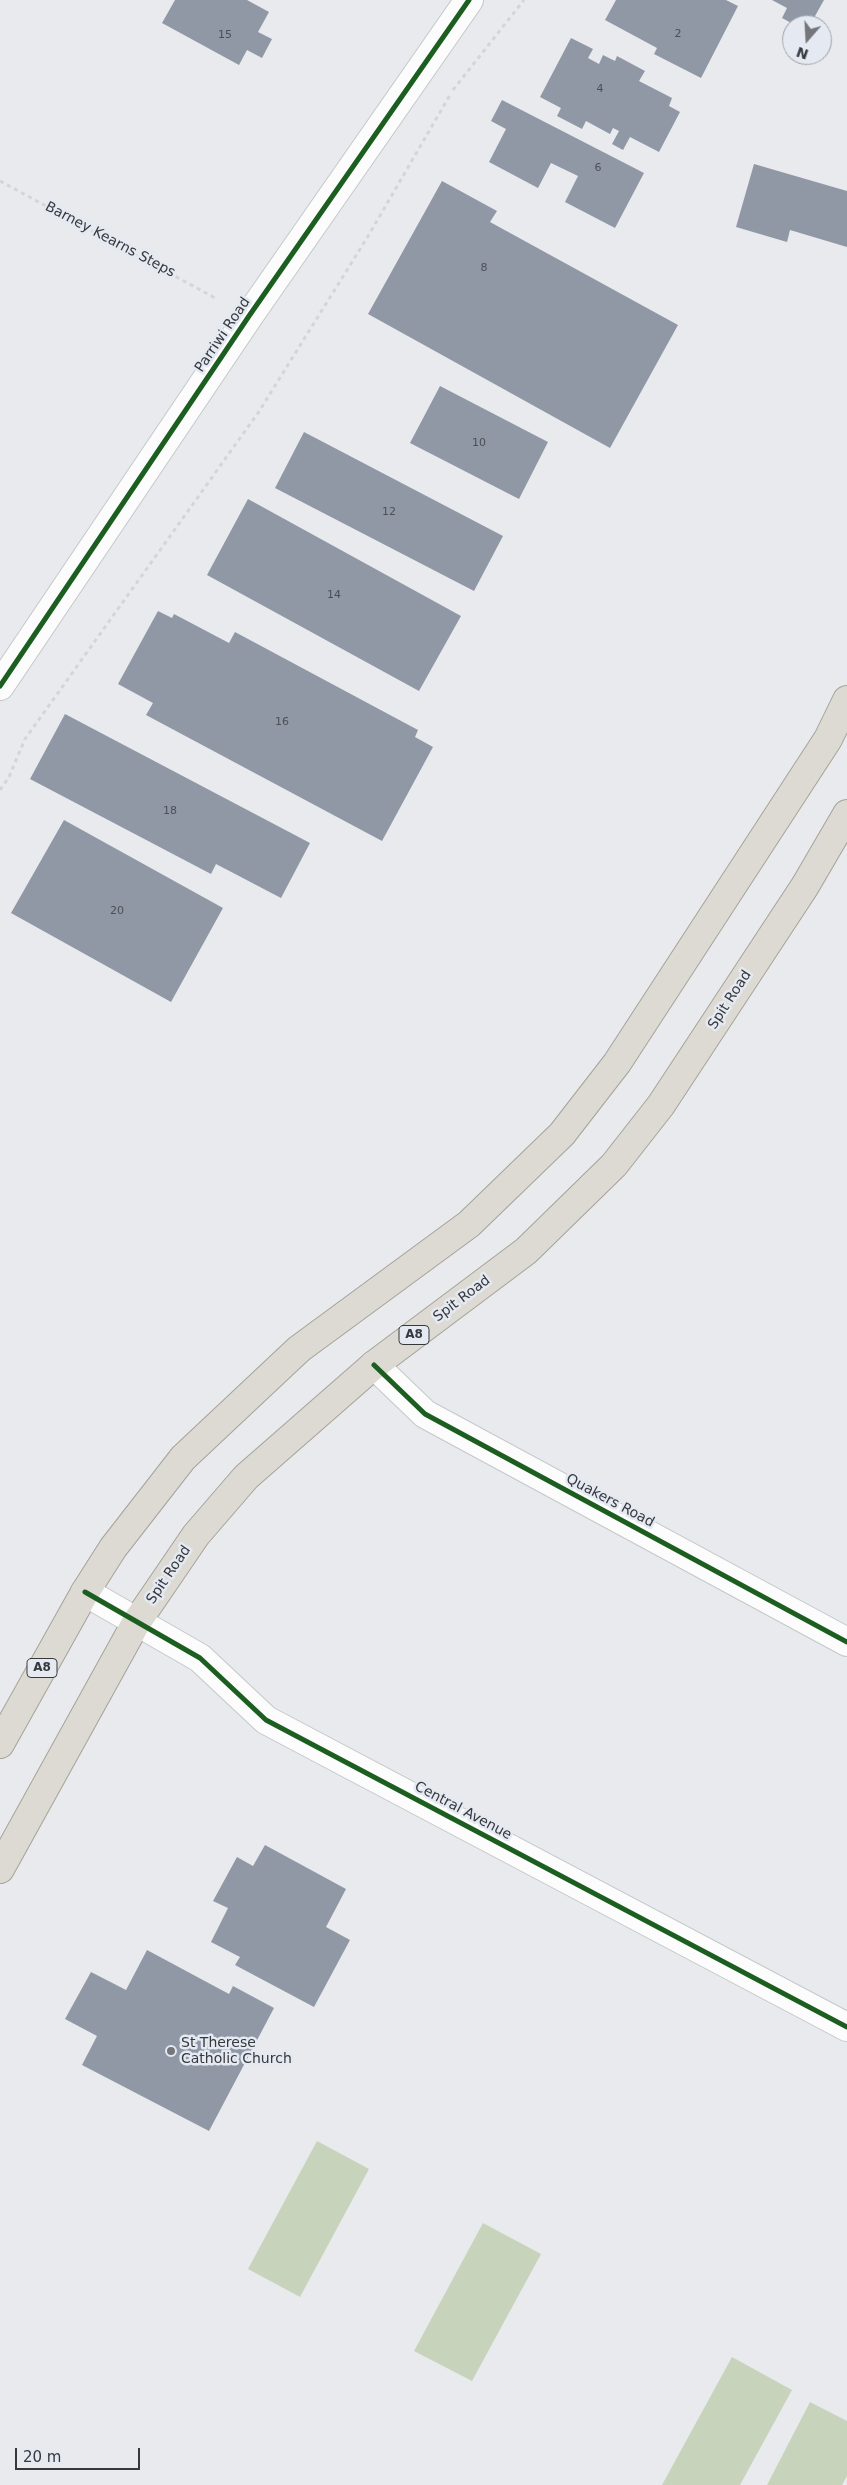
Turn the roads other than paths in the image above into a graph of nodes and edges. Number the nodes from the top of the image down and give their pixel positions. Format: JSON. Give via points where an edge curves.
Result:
{"nodes":[{"id":1,"x":469,"y":0,"type":"edge"},
{"id":2,"x":0,"y":686,"type":"edge"},
{"id":3,"x":847,"y":700,"type":"edge"},
{"id":4,"x":847,"y":814,"type":"edge"},
{"id":5,"x":374,"y":1365,"type":"junction"},
{"id":6,"x":85,"y":1592,"type":"junction"},
{"id":7,"x":136,"y":1623,"type":"junction"},
{"id":8,"x":847,"y":1642,"type":"edge"},
{"id":9,"x":0,"y":1744,"type":"edge"},
{"id":10,"x":0,"y":1869,"type":"edge"},
{"id":11,"x":847,"y":2027,"type":"edge"}],
"edges":[{"from":1,"to":2,"type":"street","name":"Parriwi Road","via":[[249,316]]},
{"from":3,"to":6,"type":"highway","number":"A8","via":[[828,739],[622,1055],[562,1134],[469,1224],[299,1349],[183,1458],[113,1548]]},
{"from":4,"to":5,"type":"highway","name":"Spit Road","number":"A8","via":[[805,886],[660,1105],[614,1165],[526,1251]]},
{"from":5,"to":7,"type":"highway","name":"Spit Road","number":"A8","via":[[246,1478],[196,1535]]},
{"from":5,"to":8,"type":"street","name":"Quakers Road","via":[[425,1414]]},
{"from":6,"to":7,"type":"street","name":"Central Avenue"},
{"from":6,"to":9,"type":"highway","number":"A8"},
{"from":7,"to":10,"type":"highway","name":"Spit Road","number":"A8"},
{"from":7,"to":11,"type":"street","name":"Central Avenue","via":[[200,1658],[266,1720]]}]}
